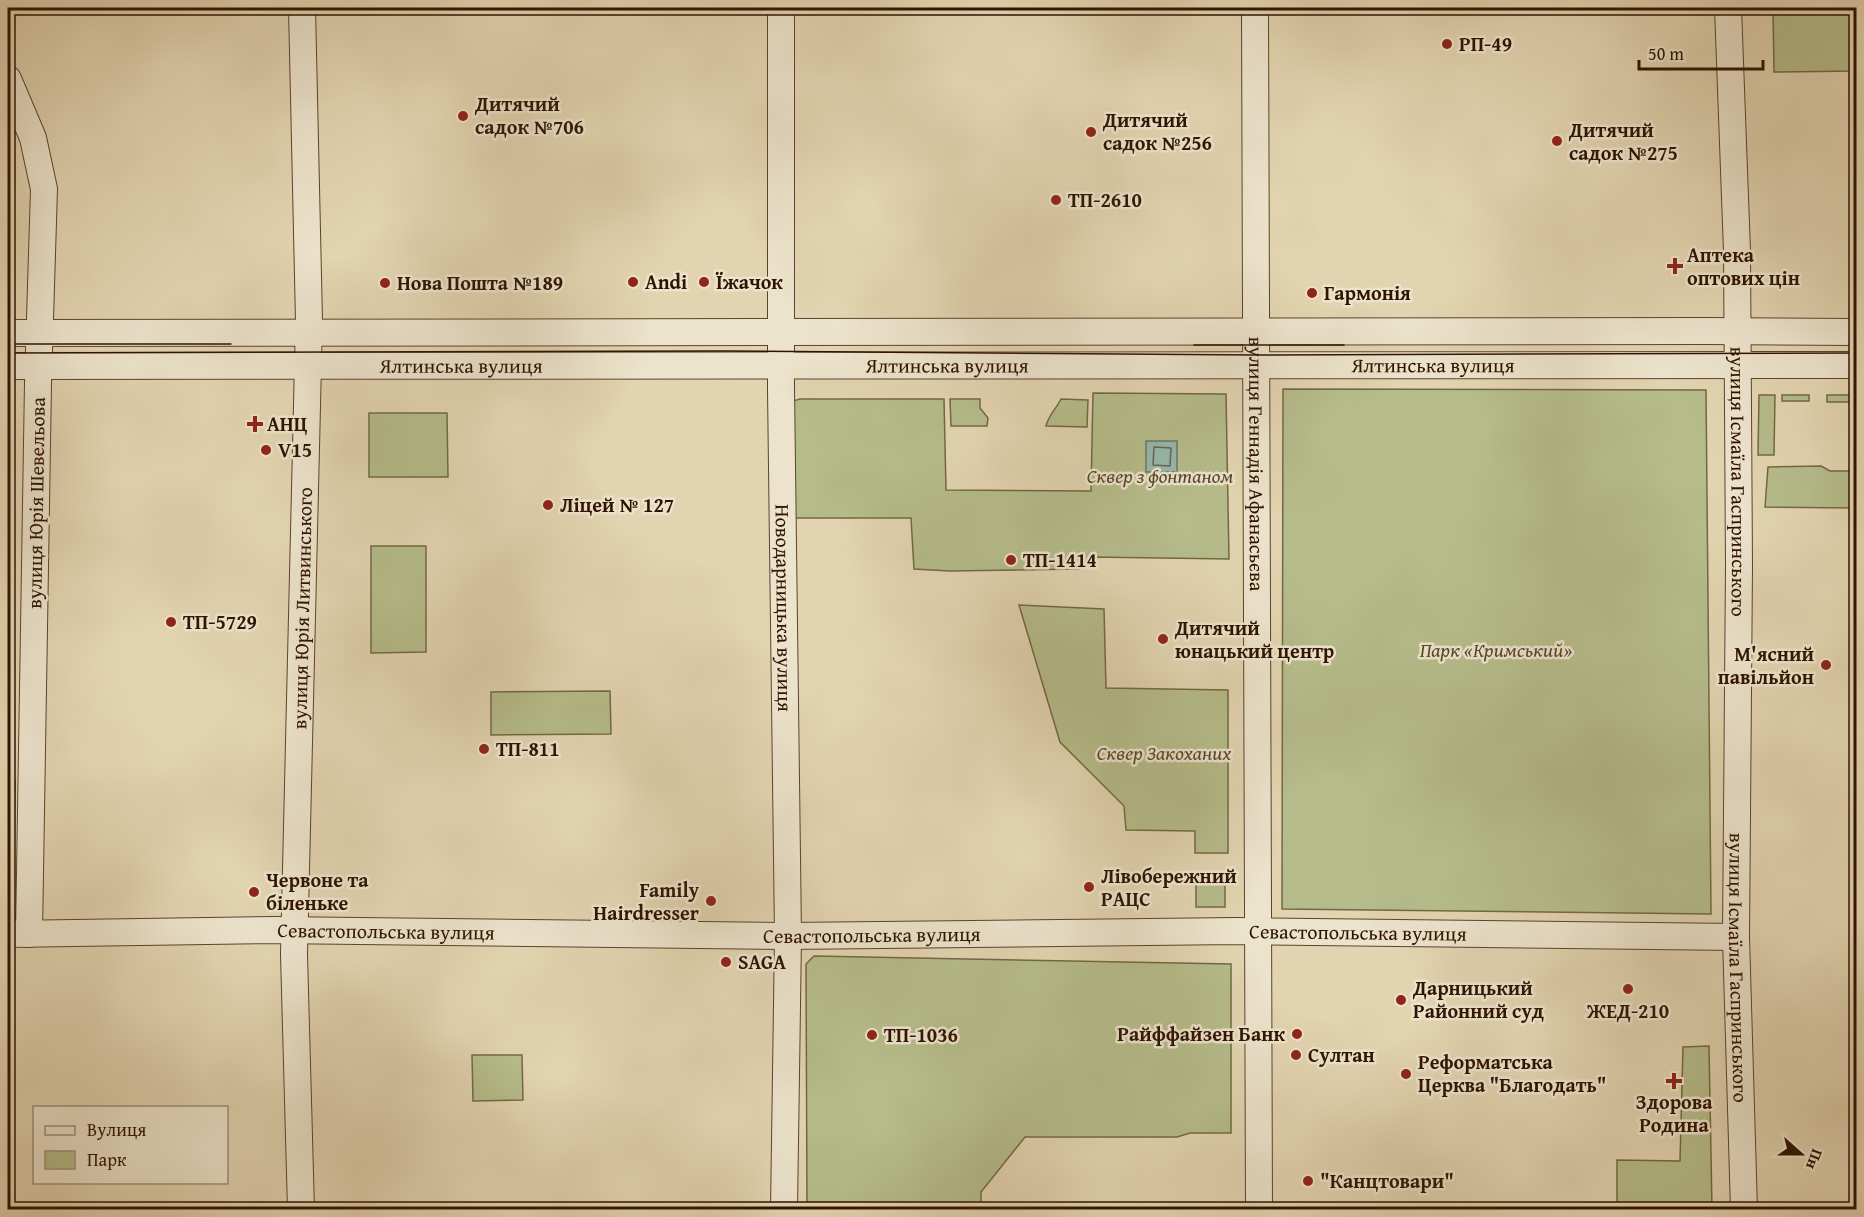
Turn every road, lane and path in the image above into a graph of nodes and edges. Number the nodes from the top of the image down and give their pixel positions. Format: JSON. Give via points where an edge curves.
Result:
{"nodes":[{"id":1,"x":302,"y":8,"type":"edge"},
{"id":2,"x":781,"y":8,"type":"edge"},
{"id":3,"x":1255,"y":8,"type":"edge"},
{"id":4,"x":1728,"y":8,"type":"edge"},
{"id":5,"x":8,"y":80,"type":"edge"},
{"id":6,"x":1737,"y":331,"type":"junction"},
{"id":7,"x":782,"y":332,"type":"junction"},
{"id":8,"x":1255,"y":332,"type":"junction"},
{"id":9,"x":1857,"y":332,"type":"edge"},
{"id":10,"x":8,"y":333,"type":"edge"},
{"id":11,"x":39,"y":333,"type":"junction"},
{"id":12,"x":309,"y":333,"type":"junction"},
{"id":13,"x":1857,"y":365,"type":"edge"},
{"id":14,"x":8,"y":366,"type":"edge"},
{"id":15,"x":39,"y":366,"type":"junction"},
{"id":16,"x":308,"y":366,"type":"junction"},
{"id":17,"x":782,"y":366,"type":"junction"},
{"id":18,"x":1255,"y":366,"type":"junction"},
{"id":19,"x":1738,"y":366,"type":"junction"},
{"id":20,"x":295,"y":930,"type":"junction"},
{"id":21,"x":1259,"y":932,"type":"junction"},
{"id":22,"x":18,"y":934,"type":"edge"},
{"id":23,"x":788,"y":936,"type":"junction"},
{"id":24,"x":1736,"y":937,"type":"junction"},
{"id":25,"x":301,"y":1209,"type":"edge"},
{"id":26,"x":784,"y":1209,"type":"edge"},
{"id":27,"x":1259,"y":1209,"type":"edge"},
{"id":28,"x":1743,"y":1209,"type":"edge"}],
"edges":[{"from":1,"to":12,"type":"street","name":"вулиця Юрія Литвинського"},
{"from":2,"to":7,"type":"street","name":"Новодарницька вулиця"},
{"from":3,"to":8,"type":"street","name":"вулиця Геннадія Афанасьєва"},
{"from":4,"to":6,"type":"street","name":"вулиця Ісмаїла Гаспринського","via":[[1737,215]]},
{"from":5,"to":11,"type":"street","name":"вулиця Юрія Шевельова","via":[[33,138],[44,189]]},
{"from":6,"to":8,"type":"street","name":"Ялтинська вулиця"},
{"from":6,"to":9,"type":"street","name":"Ялтинська вулиця"},
{"from":6,"to":19,"type":"street","name":"вулиця Ісмаїла Гаспринського"},
{"from":7,"to":8,"type":"street","name":"Ялтинська вулиця"},
{"from":7,"to":12,"type":"street","name":"Ялтинська вулиця"},
{"from":7,"to":17,"type":"street","name":"Новодарницька вулиця"},
{"from":8,"to":18,"type":"street","name":"вулиця Геннадія Афанасьєва"},
{"from":10,"to":11,"type":"street","name":"Ялтинська вулиця"},
{"from":11,"to":12,"type":"street","name":"Ялтинська вулиця"},
{"from":11,"to":15,"type":"street","name":"вулиця Юрія Шевельова"},
{"from":12,"to":16,"type":"street","name":"вулиця Юрія Литвинського"},
{"from":13,"to":19,"type":"street","name":"Ялтинська вулиця"},
{"from":14,"to":15,"type":"street","name":"Ялтинська вулиця"},
{"from":15,"to":16,"type":"street","name":"Ялтинська вулиця"},
{"from":15,"to":22,"type":"street","name":"вулиця Юрія Шевельова"},
{"from":16,"to":17,"type":"street","name":"Ялтинська вулиця"},
{"from":16,"to":20,"type":"street","name":"вулиця Юрія Литвинського"},
{"from":17,"to":18,"type":"street","name":"Ялтинська вулиця"},
{"from":17,"to":23,"type":"street","name":"Новодарницька вулиця"},
{"from":18,"to":19,"type":"street","name":"Ялтинська вулиця"},
{"from":18,"to":21,"type":"street","name":"вулиця Геннадія Афанасьєва"},
{"from":19,"to":24,"type":"street","name":"вулиця Ісмаїла Гаспринського"},
{"from":20,"to":22,"type":"street","name":"Севастопольська вулиця"},
{"from":20,"to":23,"type":"street","name":"Севастопольська вулиця"},
{"from":20,"to":25,"type":"street","name":"вулиця Юрія Литвинського"},
{"from":21,"to":23,"type":"street","name":"Севастопольська вулиця"},
{"from":21,"to":24,"type":"street","name":"Севастопольська вулиця"},
{"from":21,"to":27,"type":"street","name":"вулиця Геннадія Афанасьєва"},
{"from":23,"to":26,"type":"street","name":"Новодарницька вулиця"},
{"from":24,"to":28,"type":"street","name":"вулиця Ісмаїла Гаспринського"}]}
